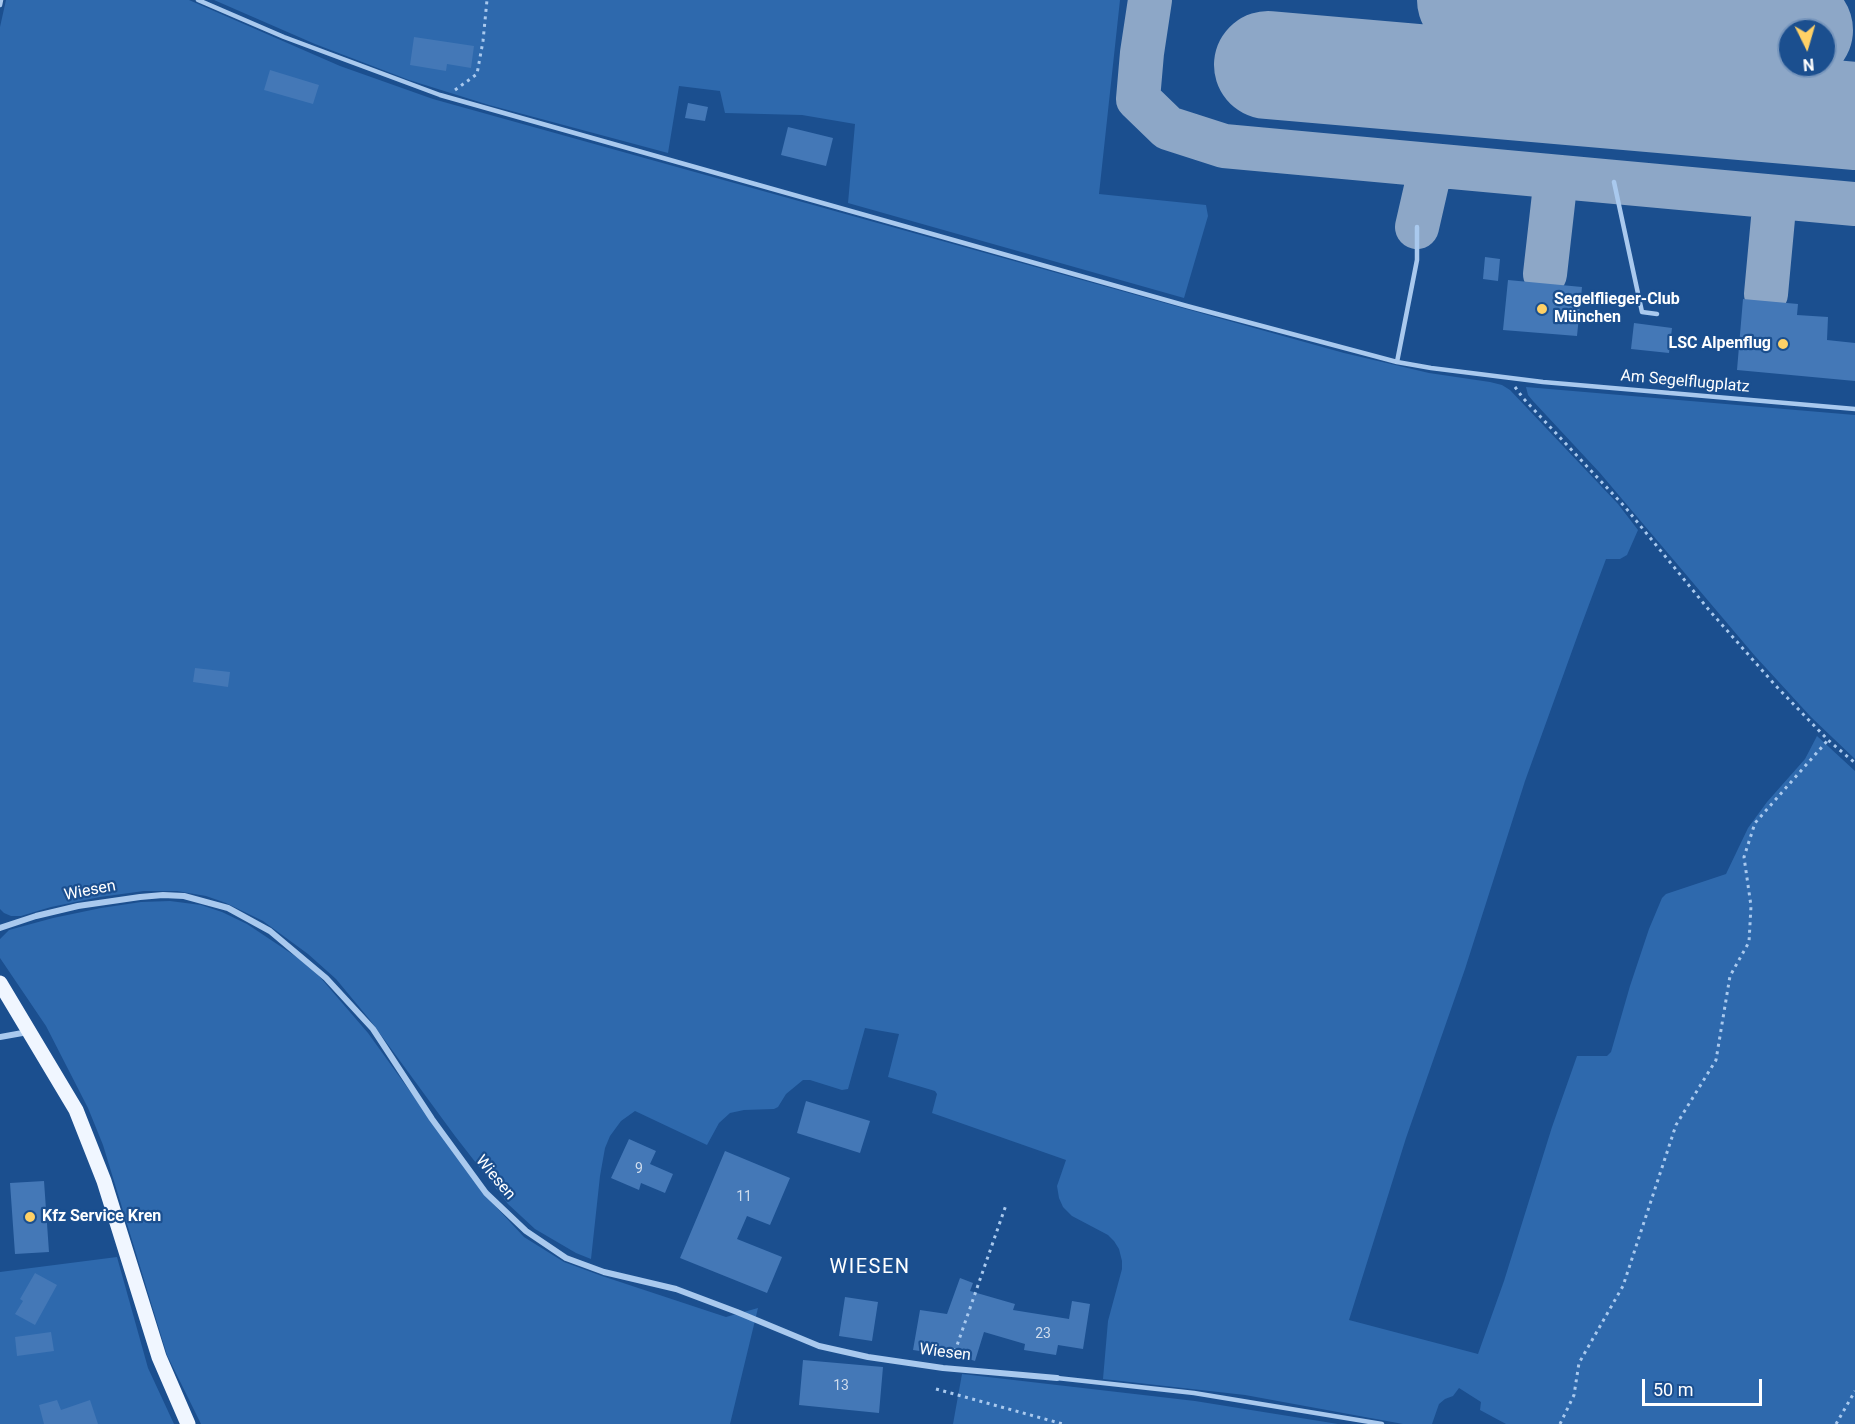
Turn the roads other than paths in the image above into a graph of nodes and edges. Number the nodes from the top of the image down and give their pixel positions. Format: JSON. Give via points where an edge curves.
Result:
{"nodes":[{"id":1,"x":1,"y":0,"type":"edge"},
{"id":2,"x":198,"y":0,"type":"edge"},
{"id":3,"x":0,"y":4,"type":"edge"},
{"id":4,"x":1614,"y":182,"type":"dead end"},
{"id":5,"x":1417,"y":227,"type":"dead end"},
{"id":6,"x":1657,"y":314,"type":"dead end"},
{"id":7,"x":1397,"y":362,"type":"junction"},
{"id":8,"x":1855,"y":409,"type":"edge"},
{"id":9,"x":0,"y":928,"type":"edge"},
{"id":10,"x":0,"y":983,"type":"edge"},
{"id":11,"x":28,"y":1032,"type":"junction"},
{"id":12,"x":0,"y":1037,"type":"edge"},
{"id":13,"x":1057,"y":1378,"type":"joint"},
{"id":14,"x":188,"y":1424,"type":"edge"},
{"id":15,"x":1382,"y":1424,"type":"edge"}],
"edges":[{"from":1,"to":3,"type":"lane"},
{"from":2,"to":7,"type":"lane","name":"Am Segelflugplatz","via":[[284,37],[447,97]]},
{"from":4,"to":6,"type":"lane","via":[[1642,312]]},
{"from":5,"to":7,"type":"lane","via":[[1417,260]]},
{"from":7,"to":8,"type":"lane","name":"Am Segelflugplatz","via":[[1513,378]]},
{"from":9,"to":13,"type":"street","name":"Wiesen","via":[[78,906],[140,897],[184,896],[228,908],[270,931],[326,978],[373,1029],[486,1193],[526,1231],[566,1258],[604,1272],[676,1289],[819,1346],[943,1368]]},
{"from":10,"to":11,"type":"main road"},
{"from":11,"to":12,"type":"street"},
{"from":11,"to":14,"type":"main road","via":[[76,1110],[104,1181],[159,1357]]},
{"from":13,"to":15,"type":"lane","via":[[1194,1392]]}]}
